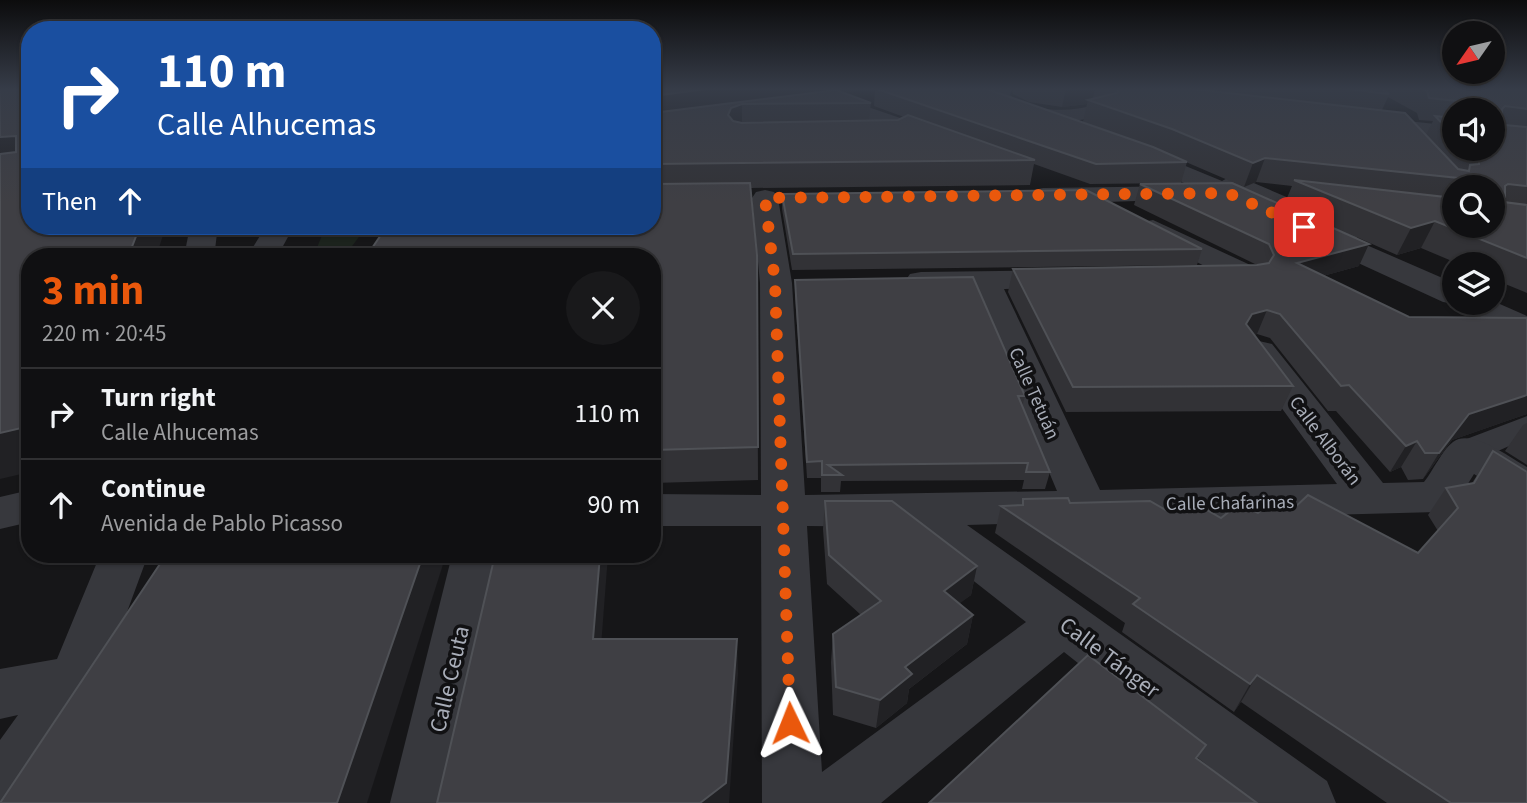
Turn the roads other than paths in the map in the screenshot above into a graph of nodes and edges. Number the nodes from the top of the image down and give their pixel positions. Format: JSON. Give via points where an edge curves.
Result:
{"nodes":[{"id":1,"x":904,"y":126,"type":"edge"},
{"id":2,"x":1112,"y":126,"type":"edge"},
{"id":3,"x":1117,"y":126,"type":"edge"},
{"id":4,"x":1396,"y":126,"type":"edge"},
{"id":5,"x":1406,"y":126,"type":"edge"},
{"id":6,"x":922,"y":133,"type":"junction"},
{"id":7,"x":867,"y":134,"type":"edge"},
{"id":8,"x":1442,"y":135,"type":"edge"},
{"id":9,"x":1422,"y":139,"type":"junction"},
{"id":10,"x":961,"y":147,"type":"edge"},
{"id":11,"x":1030,"y":186,"type":"edge"},
{"id":12,"x":1228,"y":193,"type":"junction"},
{"id":13,"x":1256,"y":193,"type":"junction"},
{"id":14,"x":1089,"y":195,"type":"junction"},
{"id":15,"x":766,"y":198,"type":"dead end"},
{"id":16,"x":1337,"y":200,"type":"edge"},
{"id":17,"x":1442,"y":275,"type":"edge"},
{"id":18,"x":1192,"y":277,"type":"edge"},
{"id":19,"x":1095,"y":278,"type":"edge"},
{"id":20,"x":984,"y":280,"type":"junction"},
{"id":21,"x":887,"y":281,"type":"edge"},
{"id":22,"x":1442,"y":290,"type":"edge"},
{"id":23,"x":1505,"y":302,"type":"edge"},
{"id":24,"x":1527,"y":312,"type":"edge"},
{"id":25,"x":1498,"y":315,"type":"edge"},
{"id":26,"x":1527,"y":328,"type":"edge"},
{"id":27,"x":1256,"y":347,"type":"edge"},
{"id":28,"x":1527,"y":426,"type":"edge"},
{"id":29,"x":1468,"y":451,"type":"junction"},
{"id":30,"x":1527,"y":487,"type":"edge"},
{"id":31,"x":1371,"y":499,"type":"junction"},
{"id":32,"x":1085,"y":506,"type":"junction"},
{"id":33,"x":21,"y":508,"type":"edge"},
{"id":34,"x":661,"y":510,"type":"edge"},
{"id":35,"x":783,"y":510,"type":"junction"},
{"id":36,"x":915,"y":511,"type":"junction"},
{"id":37,"x":0,"y":513,"type":"edge"},
{"id":38,"x":121,"y":563,"type":"edge"},
{"id":39,"x":474,"y":563,"type":"edge"},
{"id":40,"x":1063,"y":622,"type":"junction"},
{"id":41,"x":76,"y":679,"type":"junction"},
{"id":42,"x":0,"y":694,"type":"edge"},
{"id":43,"x":0,"y":791,"type":"edge"},
{"id":44,"x":421,"y":803,"type":"edge"},
{"id":45,"x":793,"y":803,"type":"edge"},
{"id":46,"x":832,"y":803,"type":"edge"},
{"id":47,"x":1305,"y":803,"type":"edge"}],
"edges":[{"from":1,"to":6,"type":"street"},
{"from":2,"to":13,"type":"street"},
{"from":3,"to":12,"type":"street"},
{"from":4,"to":9,"type":"street"},
{"from":5,"to":9,"type":"street"},
{"from":6,"to":7,"type":"street"},
{"from":6,"to":10,"type":"street"},
{"from":8,"to":9,"type":"street"},
{"from":11,"to":14,"type":"street"},
{"from":12,"to":14,"type":"street"},
{"from":12,"to":22,"type":"street"},
{"from":13,"to":16,"type":"street"},
{"from":13,"to":17,"type":"street"},
{"from":14,"to":18,"type":"street","via":[[1248,276]]},
{"from":15,"to":35,"type":"street","via":[[789,282]]},
{"from":19,"to":20,"type":"street"},
{"from":20,"to":21,"type":"street"},
{"from":20,"to":32,"type":"street","name":"Calle Tetuán"},
{"from":23,"to":24,"type":"street"},
{"from":25,"to":26,"type":"street"},
{"from":27,"to":31,"type":"street","name":"Calle Alborán"},
{"from":28,"to":29,"type":"street"},
{"from":29,"to":30,"type":"street"},
{"from":29,"to":31,"type":"street","name":"Calle Chafarinas","via":[[1437,497]]},
{"from":31,"to":32,"type":"street","name":"Calle Chafarinas"},
{"from":32,"to":36,"type":"street","name":"Calle Chafarinas"},
{"from":33,"to":37,"type":"street"},
{"from":34,"to":35,"type":"street","name":"Calle Chafarinas"},
{"from":35,"to":36,"type":"street","name":"Calle Chafarinas"},
{"from":35,"to":45,"type":"street"},
{"from":36,"to":40,"type":"street","name":"Calle Tánger"},
{"from":38,"to":41,"type":"street"},
{"from":39,"to":44,"type":"street","name":"Calle Ceuta"},
{"from":40,"to":46,"type":"street"},
{"from":40,"to":47,"type":"street","name":"Calle Tánger"},
{"from":41,"to":42,"type":"street"},
{"from":41,"to":43,"type":"street"}]}
